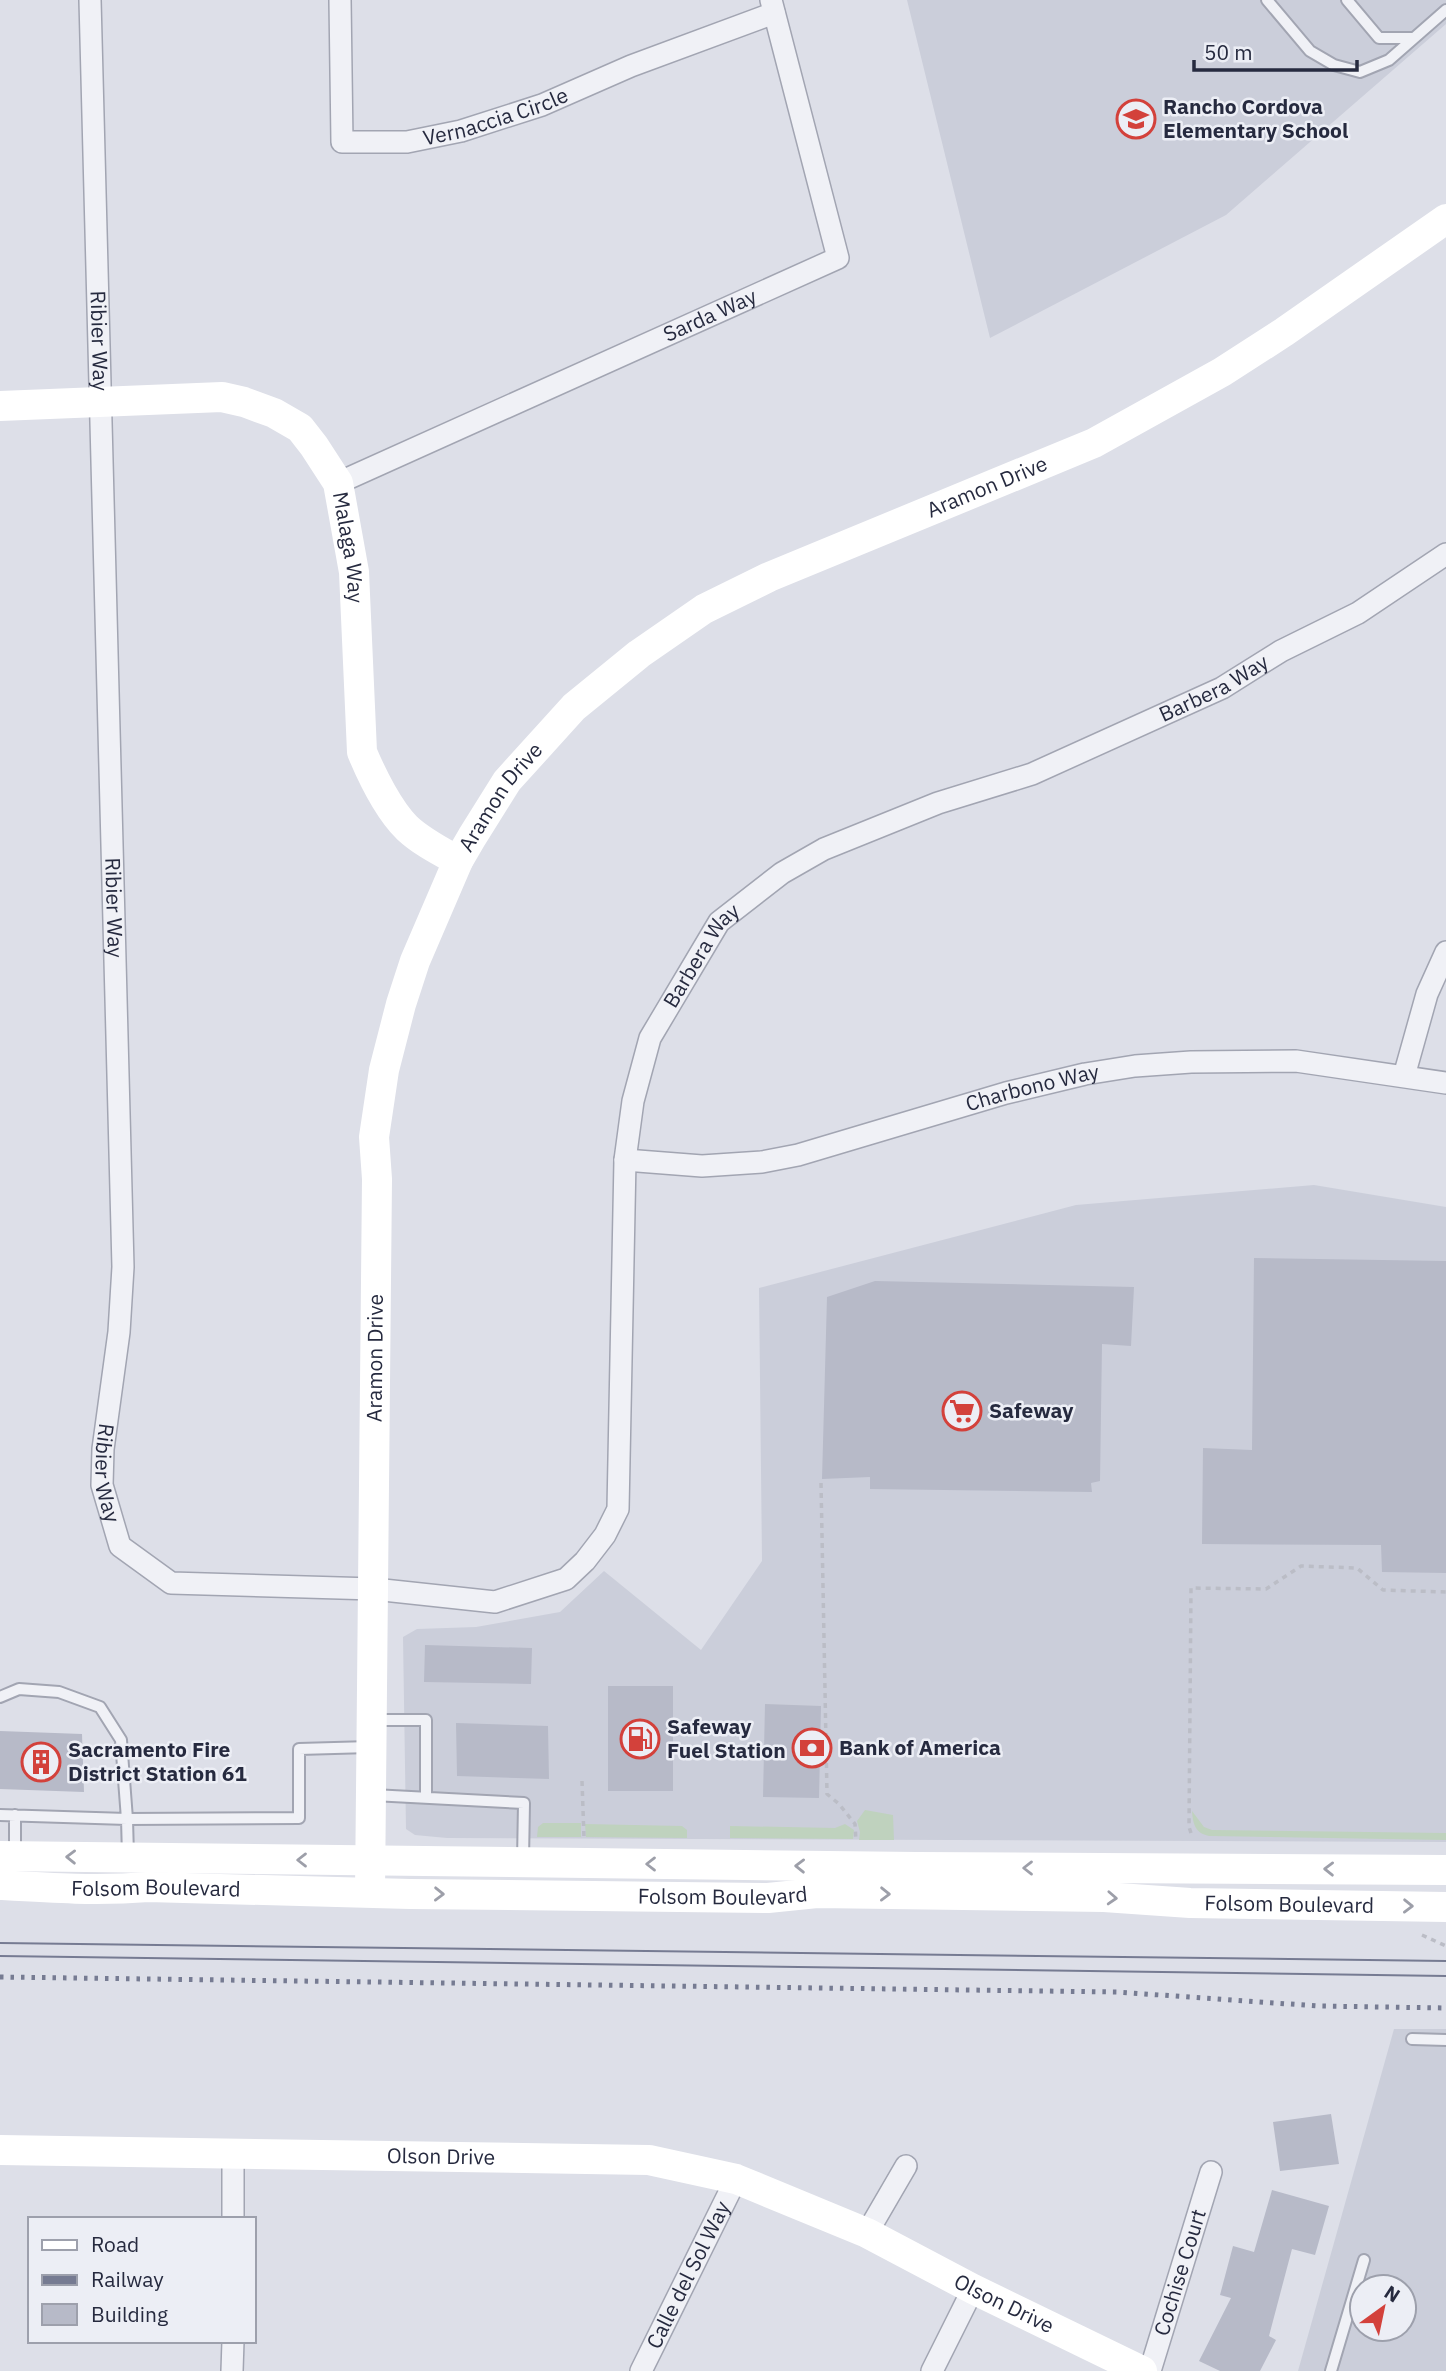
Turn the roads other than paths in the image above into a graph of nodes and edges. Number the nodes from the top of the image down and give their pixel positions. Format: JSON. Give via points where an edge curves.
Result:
{"nodes":[{"id":1,"x":90,"y":0,"type":"edge"},
{"id":2,"x":340,"y":0,"type":"edge"},
{"id":3,"x":1267,"y":0,"type":"edge"},
{"id":4,"x":1347,"y":0,"type":"edge"},
{"id":5,"x":773,"y":7,"type":"edge"},
{"id":6,"x":1446,"y":10,"type":"edge"},
{"id":7,"x":1413,"y":38,"type":"junction"},
{"id":8,"x":1446,"y":219,"type":"edge"},
{"id":9,"x":101,"y":400,"type":"junction"},
{"id":10,"x":0,"y":406,"type":"edge"},
{"id":11,"x":338,"y":483,"type":"junction"},
{"id":12,"x":1446,"y":554,"type":"edge"},
{"id":13,"x":458,"y":861,"type":"junction"},
{"id":14,"x":1446,"y":952,"type":"edge"},
{"id":15,"x":1404,"y":1076,"type":"junction"},
{"id":16,"x":1446,"y":1083,"type":"edge"},
{"id":17,"x":625,"y":1160,"type":"junction"},
{"id":18,"x":374,"y":1590,"type":"junction"},
{"id":19,"x":0,"y":1697,"type":"edge"},
{"id":20,"x":373,"y":1734,"type":"junction"},
{"id":21,"x":372,"y":1794,"type":"junction"},
{"id":22,"x":426,"y":1797,"type":"junction"},
{"id":23,"x":0,"y":1815,"type":"edge"},
{"id":24,"x":15,"y":1815,"type":"junction"},
{"id":25,"x":127,"y":1819,"type":"junction"},
{"id":26,"x":128,"y":1858,"type":"junction"},
{"id":27,"x":370,"y":1860,"type":"junction"},
{"id":28,"x":523,"y":1863,"type":"junction"},
{"id":29,"x":1446,"y":1870,"type":"edge"},
{"id":30,"x":10,"y":1871,"type":"edge"},
{"id":31,"x":370,"y":1892,"type":"junction"},
{"id":32,"x":1446,"y":1907,"type":"edge"},
{"id":33,"x":1412,"y":2039,"type":"dead end"},
{"id":34,"x":1446,"y":2040,"type":"edge"},
{"id":35,"x":0,"y":2150,"type":"edge"},
{"id":36,"x":233,"y":2155,"type":"junction"},
{"id":37,"x":906,"y":2166,"type":"dead end"},
{"id":38,"x":1211,"y":2172,"type":"dead end"},
{"id":39,"x":736,"y":2179,"type":"junction"},
{"id":40,"x":233,"y":2217,"type":"edge"},
{"id":41,"x":867,"y":2234,"type":"junction"},
{"id":42,"x":1364,"y":2260,"type":"dead end"},
{"id":43,"x":973,"y":2288,"type":"junction"},
{"id":44,"x":233,"y":2343,"type":"edge"},
{"id":45,"x":232,"y":2371,"type":"edge"},
{"id":46,"x":641,"y":2371,"type":"edge"},
{"id":47,"x":932,"y":2371,"type":"edge"},
{"id":48,"x":1142,"y":2371,"type":"edge"},
{"id":49,"x":1150,"y":2371,"type":"edge"},
{"id":50,"x":1331,"y":2371,"type":"edge"}],
"edges":[{"from":1,"to":9,"type":"street","name":"Ribier Way"},
{"from":2,"to":5,"type":"street","name":"Vernaccia Circle","via":[[342,142],[407,142],[461,131],[541,105]]},
{"from":3,"to":7,"type":"lane","via":[[1310,51],[1334,65],[1360,72],[1389,60]]},
{"from":4,"to":7,"type":"lane","via":[[1379,38]]},
{"from":5,"to":11,"type":"street","name":"Sarda Way","via":[[838,258]]},
{"from":6,"to":7,"type":"lane"},
{"from":8,"to":13,"type":"street","name":"Aramon Drive","via":[[1253,352],[1094,443],[769,577],[704,609],[639,654],[574,708],[508,781]]},
{"from":9,"to":10,"type":"street","name":"Malaga Way"},
{"from":9,"to":11,"type":"street","name":"Malaga Way","via":[[222,397],[244,401],[300,428]]},
{"from":9,"to":18,"type":"street","name":"Ribier Way","via":[[122,1267],[102,1485],[120,1546],[170,1583]]},
{"from":11,"to":13,"type":"street","name":"Malaga Way","via":[[354,572],[362,752],[405,826]]},
{"from":12,"to":17,"type":"street","name":"Barbera Way","via":[[1358,613],[1281,651],[1222,688],[1032,775],[938,803],[824,849],[782,873],[719,922],[650,1038],[633,1101]]},
{"from":13,"to":18,"type":"street","name":"Aramon Drive","via":[[401,1004],[384,1070],[374,1137]]},
{"from":14,"to":15,"type":"street","via":[[1426,995]]},
{"from":15,"to":16,"type":"street","name":"Charbono Way"},
{"from":15,"to":17,"type":"street","name":"Charbono Way","via":[[1296,1061],[1135,1066],[1006,1093],[762,1162],[702,1166]]},
{"from":17,"to":18,"type":"street","name":"Barbera Way","via":[[618,1509],[605,1535],[566,1579],[495,1602]]},
{"from":18,"to":20,"type":"street","name":"Aramon Drive"},
{"from":19,"to":25,"type":"lane","via":[[19,1689],[59,1692],[100,1707],[121,1740]]},
{"from":20,"to":21,"type":"street","name":"Aramon Drive"},
{"from":20,"to":22,"type":"lane","via":[[426,1720]]},
{"from":20,"to":25,"type":"lane","via":[[299,1749],[299,1818]]},
{"from":21,"to":22,"type":"lane"},
{"from":21,"to":27,"type":"street","name":"Aramon Drive"},
{"from":22,"to":28,"type":"lane","via":[[524,1803]]},
{"from":23,"to":24,"type":"lane"},
{"from":24,"to":25,"type":"lane"},
{"from":24,"to":30,"type":"lane"},
{"from":25,"to":26,"type":"lane"},
{"from":27,"to":26,"type":"street","name":"Folsom Boulevard","one_way":true},
{"from":26,"to":30,"type":"street","name":"Folsom Boulevard","one_way":true},
{"from":27,"to":28,"type":"street","name":"Folsom Boulevard"},
{"from":27,"to":31,"type":"street","name":"Aramon Drive"},
{"from":29,"to":28,"type":"street","name":"Folsom Boulevard","one_way":true},
{"from":30,"to":31,"type":"street","name":"Folsom Boulevard","via":[[41,1889]]},
{"from":31,"to":32,"type":"street","name":"Folsom Boulevard","one_way":true,"via":[[1104,1897]]},
{"from":33,"to":34,"type":"lane"},
{"from":35,"to":36,"type":"street","name":"Olson Drive"},
{"from":36,"to":39,"type":"street","name":"Olson Drive","via":[[649,2160]]},
{"from":36,"to":40,"type":"street"},
{"from":37,"to":41,"type":"street"},
{"from":38,"to":49,"type":"street","name":"Cochise Court"},
{"from":39,"to":41,"type":"street","name":"Olson Drive"},
{"from":39,"to":46,"type":"street","name":"Calle del Sol Way"},
{"from":41,"to":43,"type":"street","name":"Olson Drive"},
{"from":42,"to":50,"type":"lane"},
{"from":43,"to":47,"type":"street"},
{"from":43,"to":48,"type":"street","name":"Olson Drive"},
{"from":44,"to":45,"type":"street"}]}
